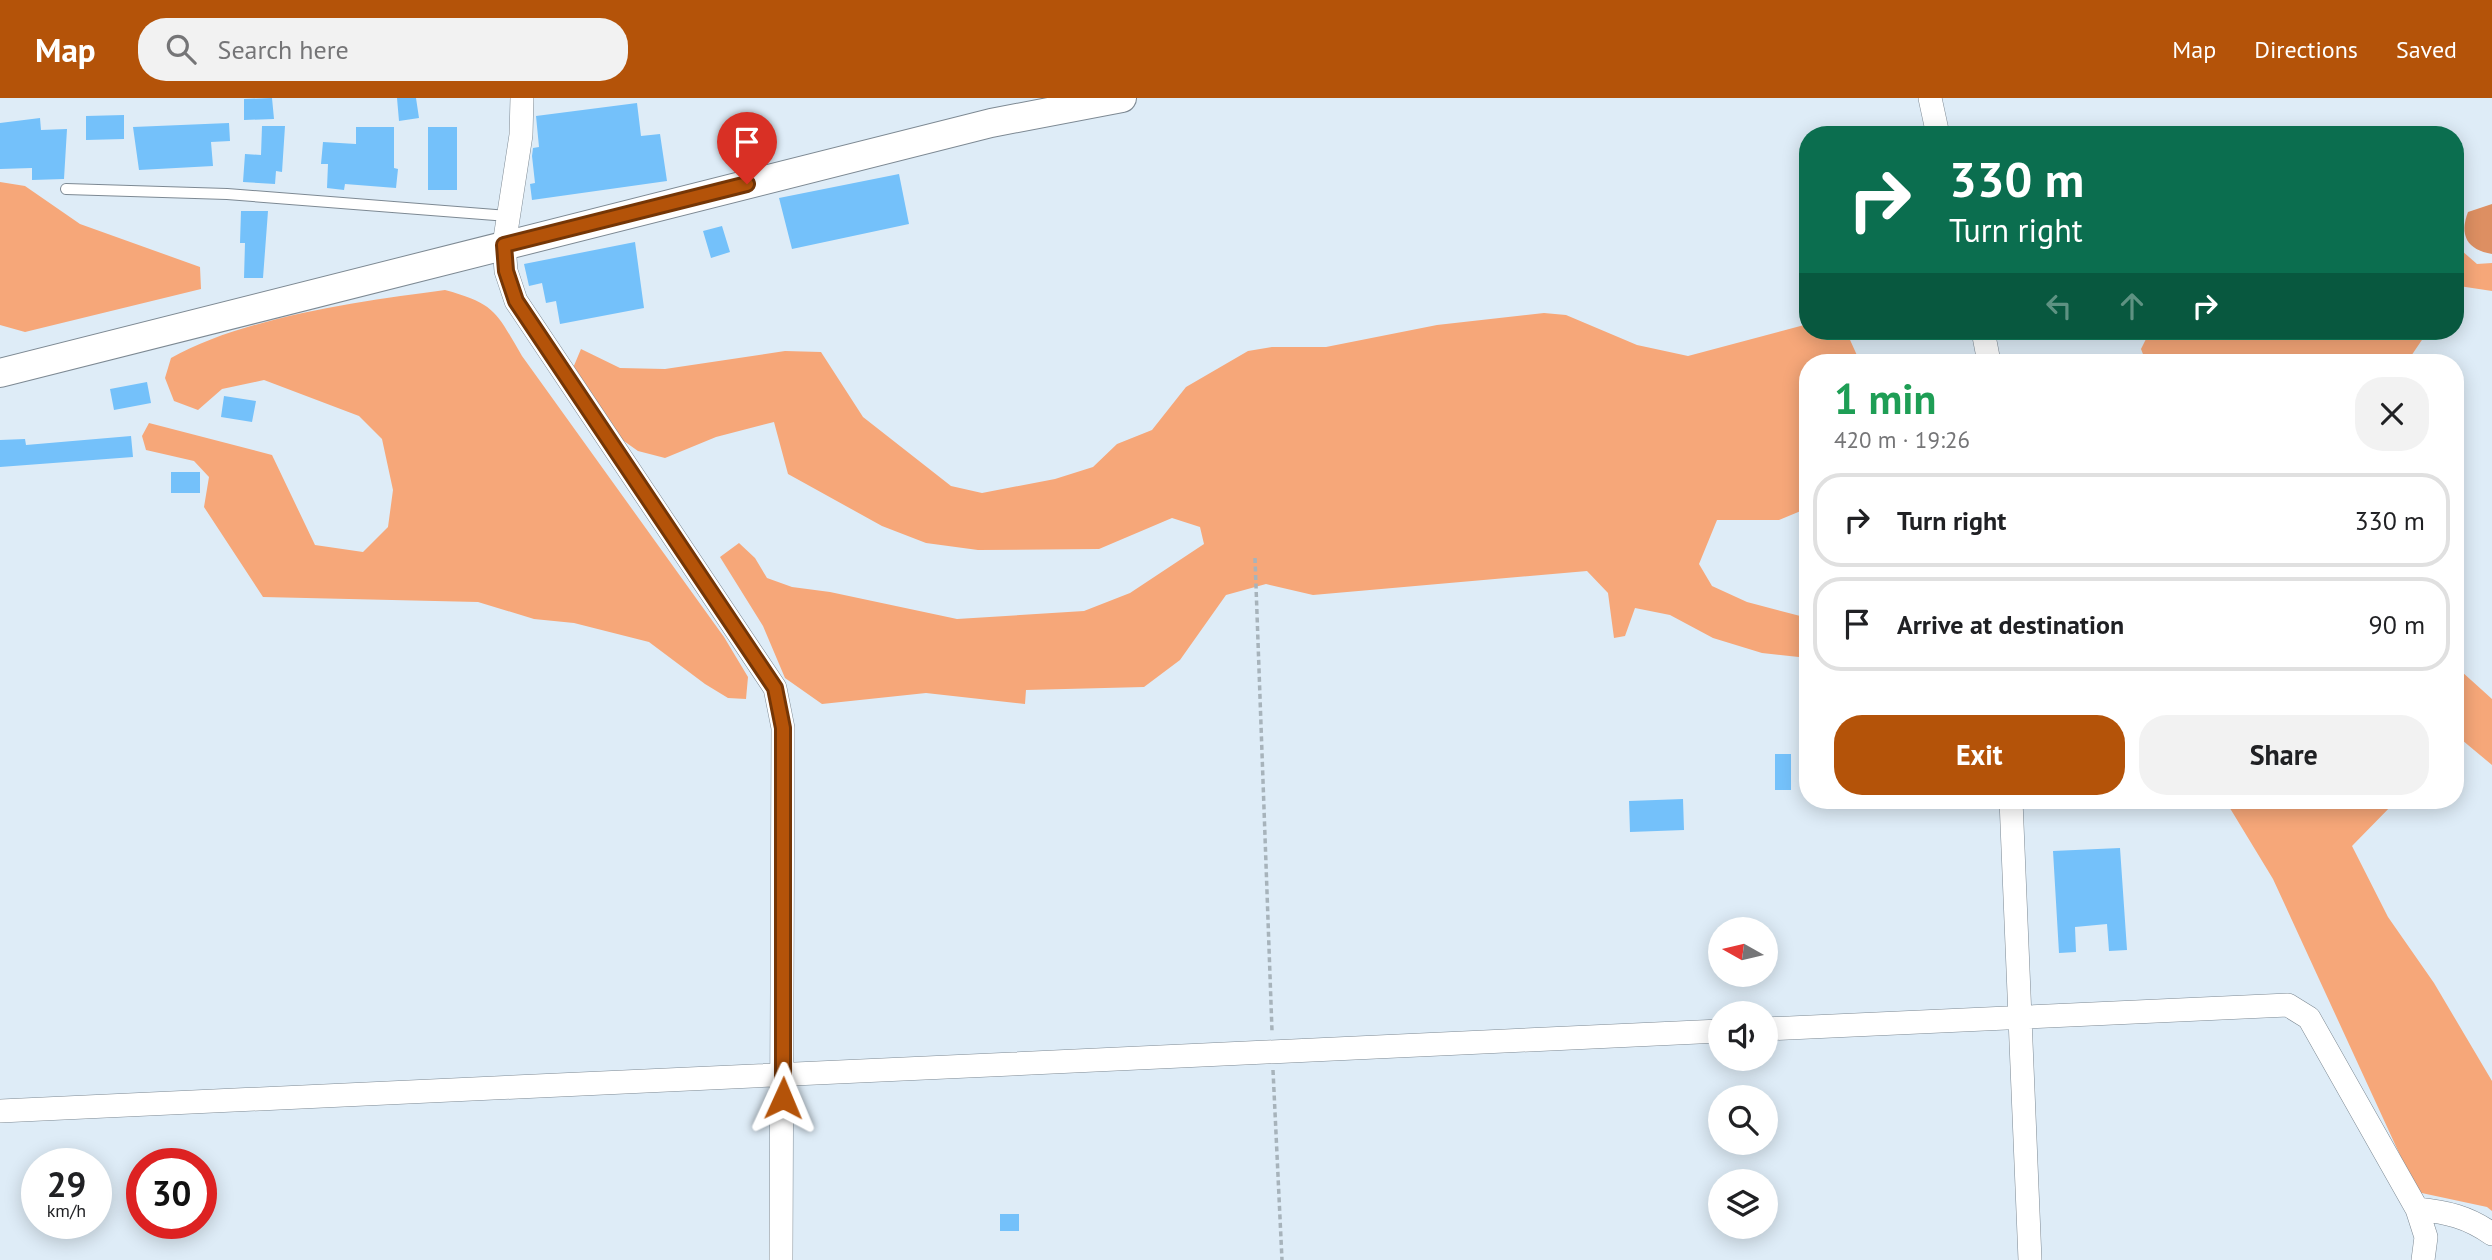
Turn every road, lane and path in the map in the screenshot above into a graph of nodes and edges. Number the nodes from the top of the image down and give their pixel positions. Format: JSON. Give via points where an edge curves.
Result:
{"nodes":[{"id":1,"x":522,"y":98,"type":"edge"},
{"id":2,"x":1122,"y":98,"type":"edge"},
{"id":3,"x":1930,"y":98,"type":"edge"},
{"id":4,"x":1936,"y":126,"type":"edge"},
{"id":5,"x":66,"y":189,"type":"dead end"},
{"id":6,"x":508,"y":216,"type":"junction"},
{"id":7,"x":504,"y":245,"type":"junction"},
{"id":8,"x":0,"y":373,"type":"edge"},
{"id":9,"x":1255,"y":558,"type":"dead end"},
{"id":10,"x":2011,"y":809,"type":"edge"},
{"id":11,"x":2018,"y":1018,"type":"junction"},
{"id":12,"x":1778,"y":1028,"type":"edge"},
{"id":13,"x":1708,"y":1032,"type":"edge"},
{"id":14,"x":1272,"y":1050,"type":"junction"},
{"id":15,"x":783,"y":1074,"type":"junction"},
{"id":16,"x":0,"y":1111,"type":"edge"},
{"id":17,"x":2417,"y":1209,"type":"junction"},
{"id":18,"x":2492,"y":1234,"type":"edge"},
{"id":19,"x":781,"y":1260,"type":"edge"},
{"id":20,"x":1282,"y":1260,"type":"edge"},
{"id":21,"x":2030,"y":1260,"type":"edge"},
{"id":22,"x":2423,"y":1260,"type":"edge"}],
"edges":[{"from":1,"to":6,"type":"street"},
{"from":2,"to":7,"type":"street","via":[[991,123]]},
{"from":3,"to":4,"type":"street"},
{"from":5,"to":6,"type":"lane","via":[[226,194]]},
{"from":6,"to":7,"type":"street"},
{"from":7,"to":8,"type":"street"},
{"from":7,"to":15,"type":"street","via":[[516,301],[775,688],[783,728]]},
{"from":9,"to":14,"type":"path"},
{"from":10,"to":11,"type":"street"},
{"from":11,"to":12,"type":"street"},
{"from":11,"to":17,"type":"street","via":[[2297,1008],[2309,1018]]},
{"from":11,"to":21,"type":"street"},
{"from":13,"to":14,"type":"street"},
{"from":14,"to":15,"type":"street"},
{"from":14,"to":20,"type":"path"},
{"from":15,"to":16,"type":"street"},
{"from":15,"to":19,"type":"street"},
{"from":17,"to":18,"type":"street","via":[[2452,1213]]},
{"from":17,"to":22,"type":"street","via":[[2426,1237]]}]}
